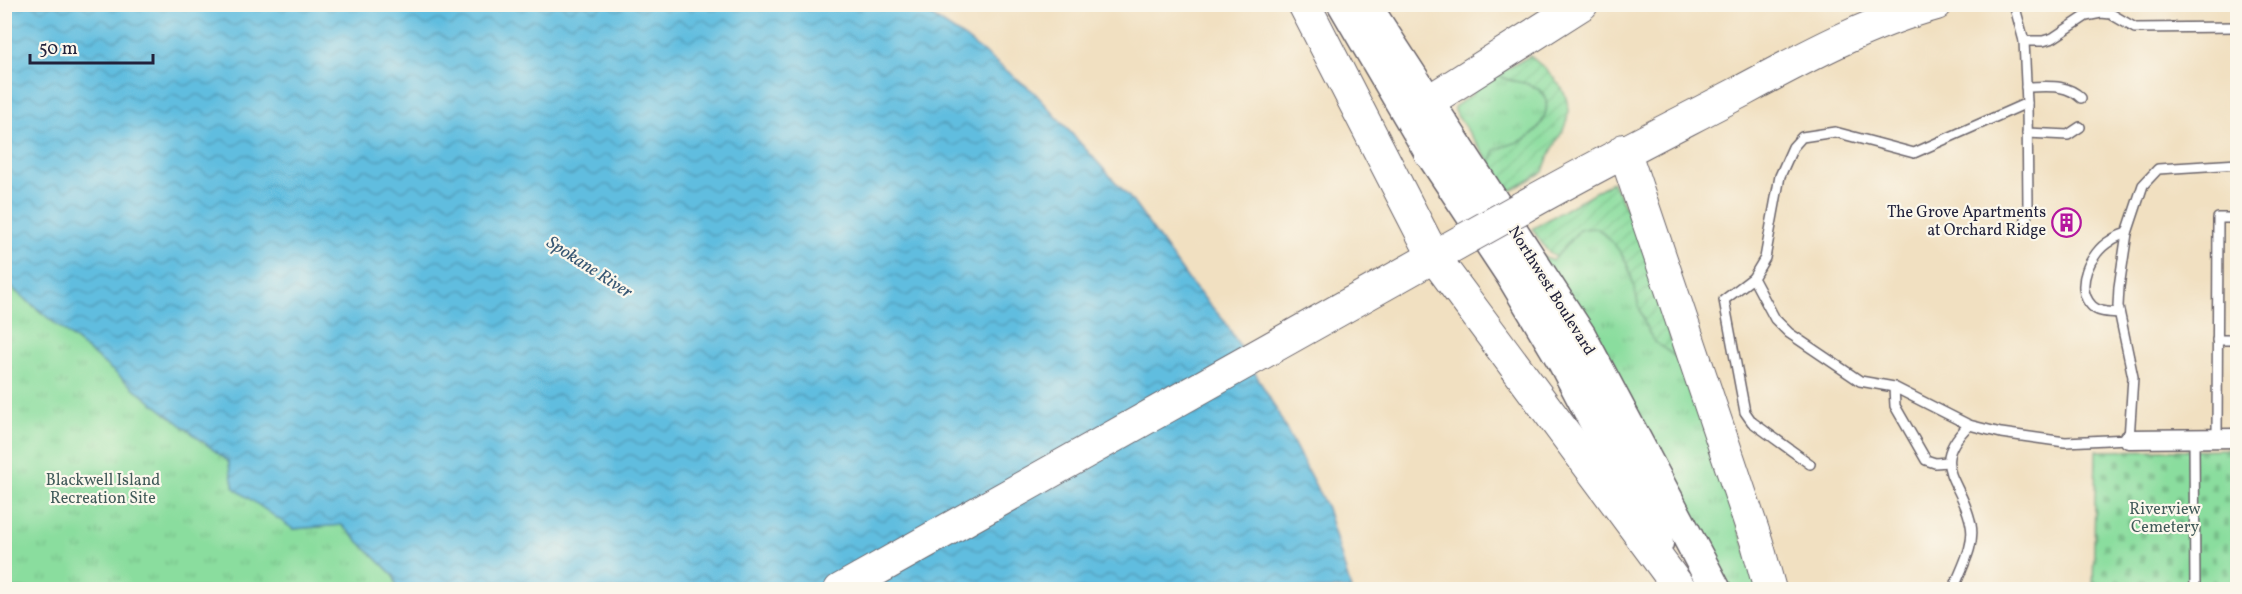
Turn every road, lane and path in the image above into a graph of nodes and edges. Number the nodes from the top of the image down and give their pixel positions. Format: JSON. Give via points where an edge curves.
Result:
{"nodes":[{"id":1,"x":1304,"y":4,"type":"edge"},
{"id":2,"x":1343,"y":4,"type":"edge"},
{"id":3,"x":1365,"y":4,"type":"edge"},
{"id":4,"x":1582,"y":4,"type":"edge"},
{"id":5,"x":2014,"y":4,"type":"edge"},
{"id":6,"x":1917,"y":7,"type":"edge"},
{"id":7,"x":2238,"y":27,"type":"edge"},
{"id":8,"x":2024,"y":41,"type":"junction"},
{"id":9,"x":2026,"y":87,"type":"junction"},
{"id":10,"x":2081,"y":98,"type":"dead end"},
{"id":11,"x":1429,"y":101,"type":"junction"},
{"id":12,"x":2027,"y":103,"type":"junction"},
{"id":13,"x":2080,"y":127,"type":"dead end"},
{"id":14,"x":2027,"y":133,"type":"junction"},
{"id":15,"x":1624,"y":150,"type":"junction"},
{"id":16,"x":1430,"y":153,"type":"junction"},
{"id":17,"x":2238,"y":164,"type":"edge"},
{"id":18,"x":2238,"y":218,"type":"edge"},
{"id":19,"x":2026,"y":219,"type":"dead end"},
{"id":20,"x":2127,"y":233,"type":"junction"},
{"id":21,"x":1434,"y":256,"type":"junction"},
{"id":22,"x":1753,"y":278,"type":"junction"},
{"id":23,"x":2119,"y":314,"type":"junction"},
{"id":24,"x":2217,"y":340,"type":"junction"},
{"id":25,"x":2238,"y":340,"type":"edge"},
{"id":26,"x":1894,"y":387,"type":"junction"},
{"id":27,"x":1969,"y":425,"type":"junction"},
{"id":28,"x":2194,"y":438,"type":"junction"},
{"id":29,"x":2217,"y":438,"type":"junction"},
{"id":30,"x":2238,"y":438,"type":"edge"},
{"id":31,"x":2129,"y":439,"type":"junction"},
{"id":32,"x":1948,"y":462,"type":"junction"},
{"id":33,"x":1810,"y":464,"type":"dead end"},
{"id":34,"x":1956,"y":583,"type":"dead end"},
{"id":35,"x":840,"y":590,"type":"edge"},
{"id":36,"x":1682,"y":590,"type":"edge"},
{"id":37,"x":1716,"y":590,"type":"edge"},
{"id":38,"x":1770,"y":590,"type":"edge"},
{"id":39,"x":2195,"y":590,"type":"edge"}],
"edges":[{"from":1,"to":21,"type":"highway"},
{"from":2,"to":16,"type":"main road","name":"Northwest Boulevard"},
{"from":3,"to":11,"type":"main road","name":"Northwest Boulevard"},
{"from":4,"to":11,"type":"highway"},
{"from":5,"to":8,"type":"lane"},
{"from":6,"to":15,"type":"highway","via":[[1817,50]]},
{"from":7,"to":8,"type":"lane","via":[[2135,28],[2111,14],[2101,13],[2086,16],[2053,38]]},
{"from":8,"to":9,"type":"lane"},
{"from":9,"to":10,"type":"lane","via":[[2059,87]]},
{"from":9,"to":12,"type":"lane"},
{"from":11,"to":16,"type":"highway","via":[[1423,107],[1422,118]]},
{"from":11,"to":37,"type":"main road","name":"Northwest Boulevard","via":[[1581,336]]},
{"from":12,"to":14,"type":"lane"},
{"from":12,"to":22,"type":"lane","via":[[1914,153],[1835,132],[1802,137],[1780,176],[1765,258]]},
{"from":13,"to":14,"type":"lane","via":[[2068,135]]},
{"from":14,"to":19,"type":"lane"},
{"from":15,"to":21,"type":"highway","bridge":true},
{"from":15,"to":38,"type":"highway"},
{"from":16,"to":36,"type":"main road","name":"Northwest Boulevard","via":[[1563,362]]},
{"from":17,"to":20,"type":"lane","via":[[2158,169],[2143,184]]},
{"from":18,"to":24,"type":"lane","via":[[2218,218]]},
{"from":20,"to":23,"type":"lane"},
{"from":20,"to":23,"type":"lane","via":[[2108,242],[2085,274],[2086,294],[2092,306]]},
{"from":21,"to":35,"type":"highway"},
{"from":21,"to":36,"type":"highway"},
{"from":22,"to":26,"type":"lane","via":[[1775,320],[1789,333],[1860,381]]},
{"from":22,"to":33,"type":"lane","via":[[1724,300],[1745,412],[1752,422]]},
{"from":23,"to":31,"type":"lane","via":[[2133,377]]},
{"from":24,"to":25,"type":"lane"},
{"from":24,"to":29,"type":"lane"},
{"from":26,"to":27,"type":"lane"},
{"from":26,"to":32,"type":"lane","via":[[1895,406],[1926,460]]},
{"from":27,"to":31,"type":"lane","via":[[2028,439]]},
{"from":27,"to":32,"type":"lane","via":[[1954,439]]},
{"from":28,"to":29,"type":"street"},
{"from":28,"to":31,"type":"street"},
{"from":28,"to":39,"type":"lane"},
{"from":29,"to":30,"type":"street"},
{"from":32,"to":34,"type":"lane","via":[[1972,527],[1967,557]]}]}
